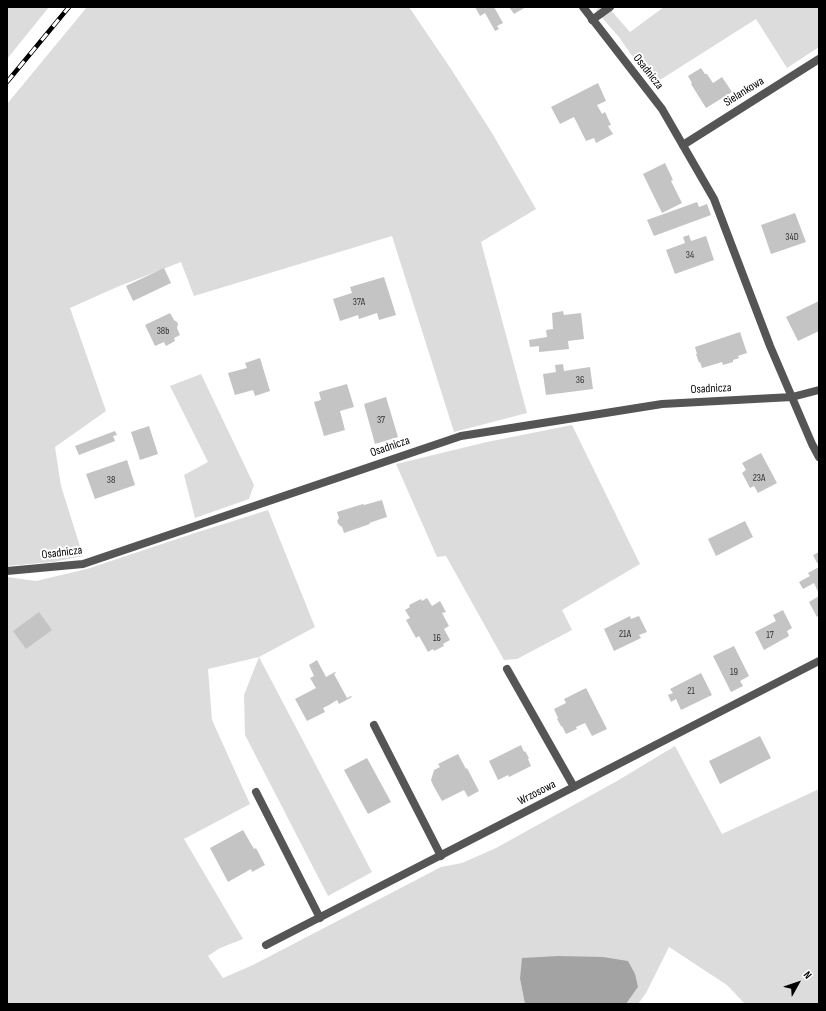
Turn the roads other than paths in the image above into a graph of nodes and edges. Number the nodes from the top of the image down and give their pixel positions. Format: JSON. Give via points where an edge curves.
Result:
{"nodes":[{"id":1,"x":583,"y":7,"type":"edge"},
{"id":2,"x":610,"y":7,"type":"edge"},
{"id":3,"x":592,"y":20,"type":"junction"},
{"id":4,"x":819,"y":59,"type":"edge"},
{"id":5,"x":683,"y":145,"type":"junction"},
{"id":6,"x":819,"y":390,"type":"edge"},
{"id":7,"x":792,"y":397,"type":"junction"},
{"id":8,"x":819,"y":457,"type":"edge"},
{"id":9,"x":7,"y":571,"type":"edge"},
{"id":10,"x":819,"y":661,"type":"edge"},
{"id":11,"x":507,"y":669,"type":"dead end"},
{"id":12,"x":374,"y":725,"type":"dead end"},
{"id":13,"x":574,"y":787,"type":"junction"},
{"id":14,"x":256,"y":792,"type":"dead end"},
{"id":15,"x":441,"y":856,"type":"junction"},
{"id":16,"x":320,"y":918,"type":"junction"},
{"id":17,"x":266,"y":945,"type":"dead end"}],
"edges":[{"from":1,"to":3,"type":"street","name":"Osadnicza"},
{"from":2,"to":3,"type":"street"},
{"from":3,"to":5,"type":"street","name":"Osadnicza","via":[[662,109]]},
{"from":4,"to":5,"type":"street","name":"Sielankowa"},
{"from":5,"to":7,"type":"street","name":"Osadnicza","via":[[714,199]]},
{"from":6,"to":7,"type":"street","name":"Osadnicza"},
{"from":7,"to":8,"type":"street","name":"Osadnicza"},
{"from":7,"to":9,"type":"street","name":"Osadnicza","via":[[662,404],[461,436],[83,564]]},
{"from":10,"to":13,"type":"street","name":"Wrzosowa"},
{"from":11,"to":13,"type":"street"},
{"from":12,"to":15,"type":"street"},
{"from":13,"to":15,"type":"street","name":"Wrzosowa"},
{"from":14,"to":16,"type":"street"},
{"from":15,"to":16,"type":"street","name":"Wrzosowa"},
{"from":16,"to":17,"type":"street","name":"Wrzosowa"}]}
